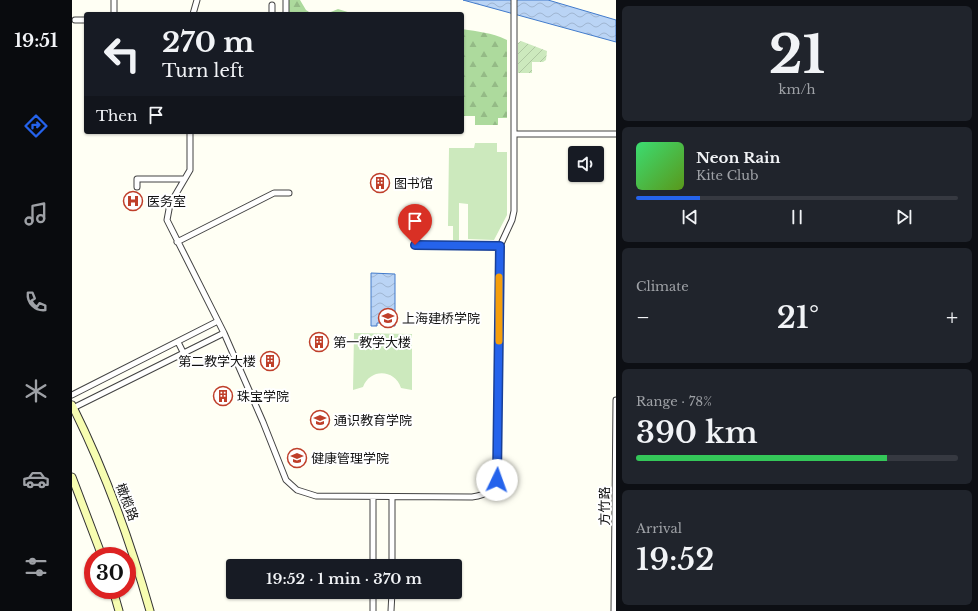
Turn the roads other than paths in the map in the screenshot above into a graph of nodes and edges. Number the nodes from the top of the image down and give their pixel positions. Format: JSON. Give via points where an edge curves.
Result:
{"nodes":[{"id":1,"x":114,"y":0,"type":"edge"},
{"id":2,"x":197,"y":0,"type":"edge"},
{"id":3,"x":286,"y":0,"type":"edge"},
{"id":4,"x":514,"y":0,"type":"edge"},
{"id":5,"x":272,"y":6,"type":"dead end"},
{"id":6,"x":114,"y":12,"type":"edge"},
{"id":7,"x":194,"y":12,"type":"edge"},
{"id":8,"x":272,"y":12,"type":"edge"},
{"id":9,"x":286,"y":12,"type":"edge"},
{"id":10,"x":75,"y":20,"type":"dead end"},
{"id":11,"x":84,"y":20,"type":"edge"},
{"id":12,"x":190,"y":134,"type":"edge"},
{"id":13,"x":514,"y":134,"type":"junction"},
{"id":14,"x":616,"y":134,"type":"edge"},
{"id":15,"x":184,"y":179,"type":"junction"},
{"id":16,"x":137,"y":187,"type":"dead end"},
{"id":17,"x":289,"y":193,"type":"dead end"},
{"id":18,"x":177,"y":242,"type":"junction"},
{"id":19,"x":415,"y":245,"type":"dead end"},
{"id":20,"x":500,"y":246,"type":"junction"},
{"id":21,"x":218,"y":321,"type":"junction"},
{"id":22,"x":224,"y":333,"type":"junction"},
{"id":23,"x":178,"y":342,"type":"junction"},
{"id":24,"x":183,"y":352,"type":"junction"},
{"id":25,"x":72,"y":395,"type":"edge"},
{"id":26,"x":616,"y":400,"type":"edge"},
{"id":27,"x":73,"y":406,"type":"edge"},
{"id":28,"x":72,"y":477,"type":"edge"},
{"id":29,"x":616,"y":483,"type":"edge"},
{"id":30,"x":373,"y":497,"type":"junction"},
{"id":31,"x":392,"y":497,"type":"junction"},
{"id":32,"x":99,"y":547,"type":"edge"},
{"id":33,"x":373,"y":559,"type":"edge"},
{"id":34,"x":392,"y":559,"type":"edge"},
{"id":35,"x":116,"y":599,"type":"edge"},
{"id":36,"x":373,"y":599,"type":"edge"},
{"id":37,"x":392,"y":599,"type":"edge"},
{"id":38,"x":119,"y":611,"type":"edge"},
{"id":39,"x":150,"y":611,"type":"edge"},
{"id":40,"x":373,"y":611,"type":"edge"},
{"id":41,"x":391,"y":611,"type":"edge"},
{"id":42,"x":614,"y":611,"type":"edge"}],
"edges":[{"from":1,"to":6,"type":"street"},
{"from":2,"to":7,"type":"street"},
{"from":3,"to":9,"type":"street"},
{"from":4,"to":13,"type":"street"},
{"from":5,"to":8,"type":"street"},
{"from":10,"to":11,"type":"street"},
{"from":12,"to":15,"type":"street","via":[[190,170]]},
{"from":13,"to":14,"type":"street"},
{"from":13,"to":20,"type":"street","via":[[513,216]]},
{"from":15,"to":16,"type":"street","via":[[137,179]]},
{"from":15,"to":18,"type":"street","via":[[170,204],[167,220]]},
{"from":17,"to":18,"type":"street","via":[[274,193]]},
{"from":18,"to":21,"type":"street"},
{"from":19,"to":20,"type":"street"},
{"from":20,"to":31,"type":"street","via":[[496,485],[480,496]]},
{"from":21,"to":22,"type":"street"},
{"from":21,"to":23,"type":"street"},
{"from":22,"to":24,"type":"street"},
{"from":22,"to":30,"type":"street","via":[[286,480],[297,490],[316,496]]},
{"from":23,"to":24,"type":"street"},
{"from":23,"to":25,"type":"street"},
{"from":24,"to":27,"type":"street"},
{"from":26,"to":29,"type":"street","name":"方竹路"},
{"from":27,"to":39,"type":"main road","name":"橄榄路","via":[[122,522]]},
{"from":28,"to":32,"type":"main road"},
{"from":29,"to":42,"type":"street","name":"方竹路"},
{"from":30,"to":31,"type":"street"},
{"from":30,"to":33,"type":"street"},
{"from":31,"to":34,"type":"street"},
{"from":35,"to":38,"type":"main road"},
{"from":36,"to":40,"type":"street"},
{"from":37,"to":41,"type":"street"}]}
